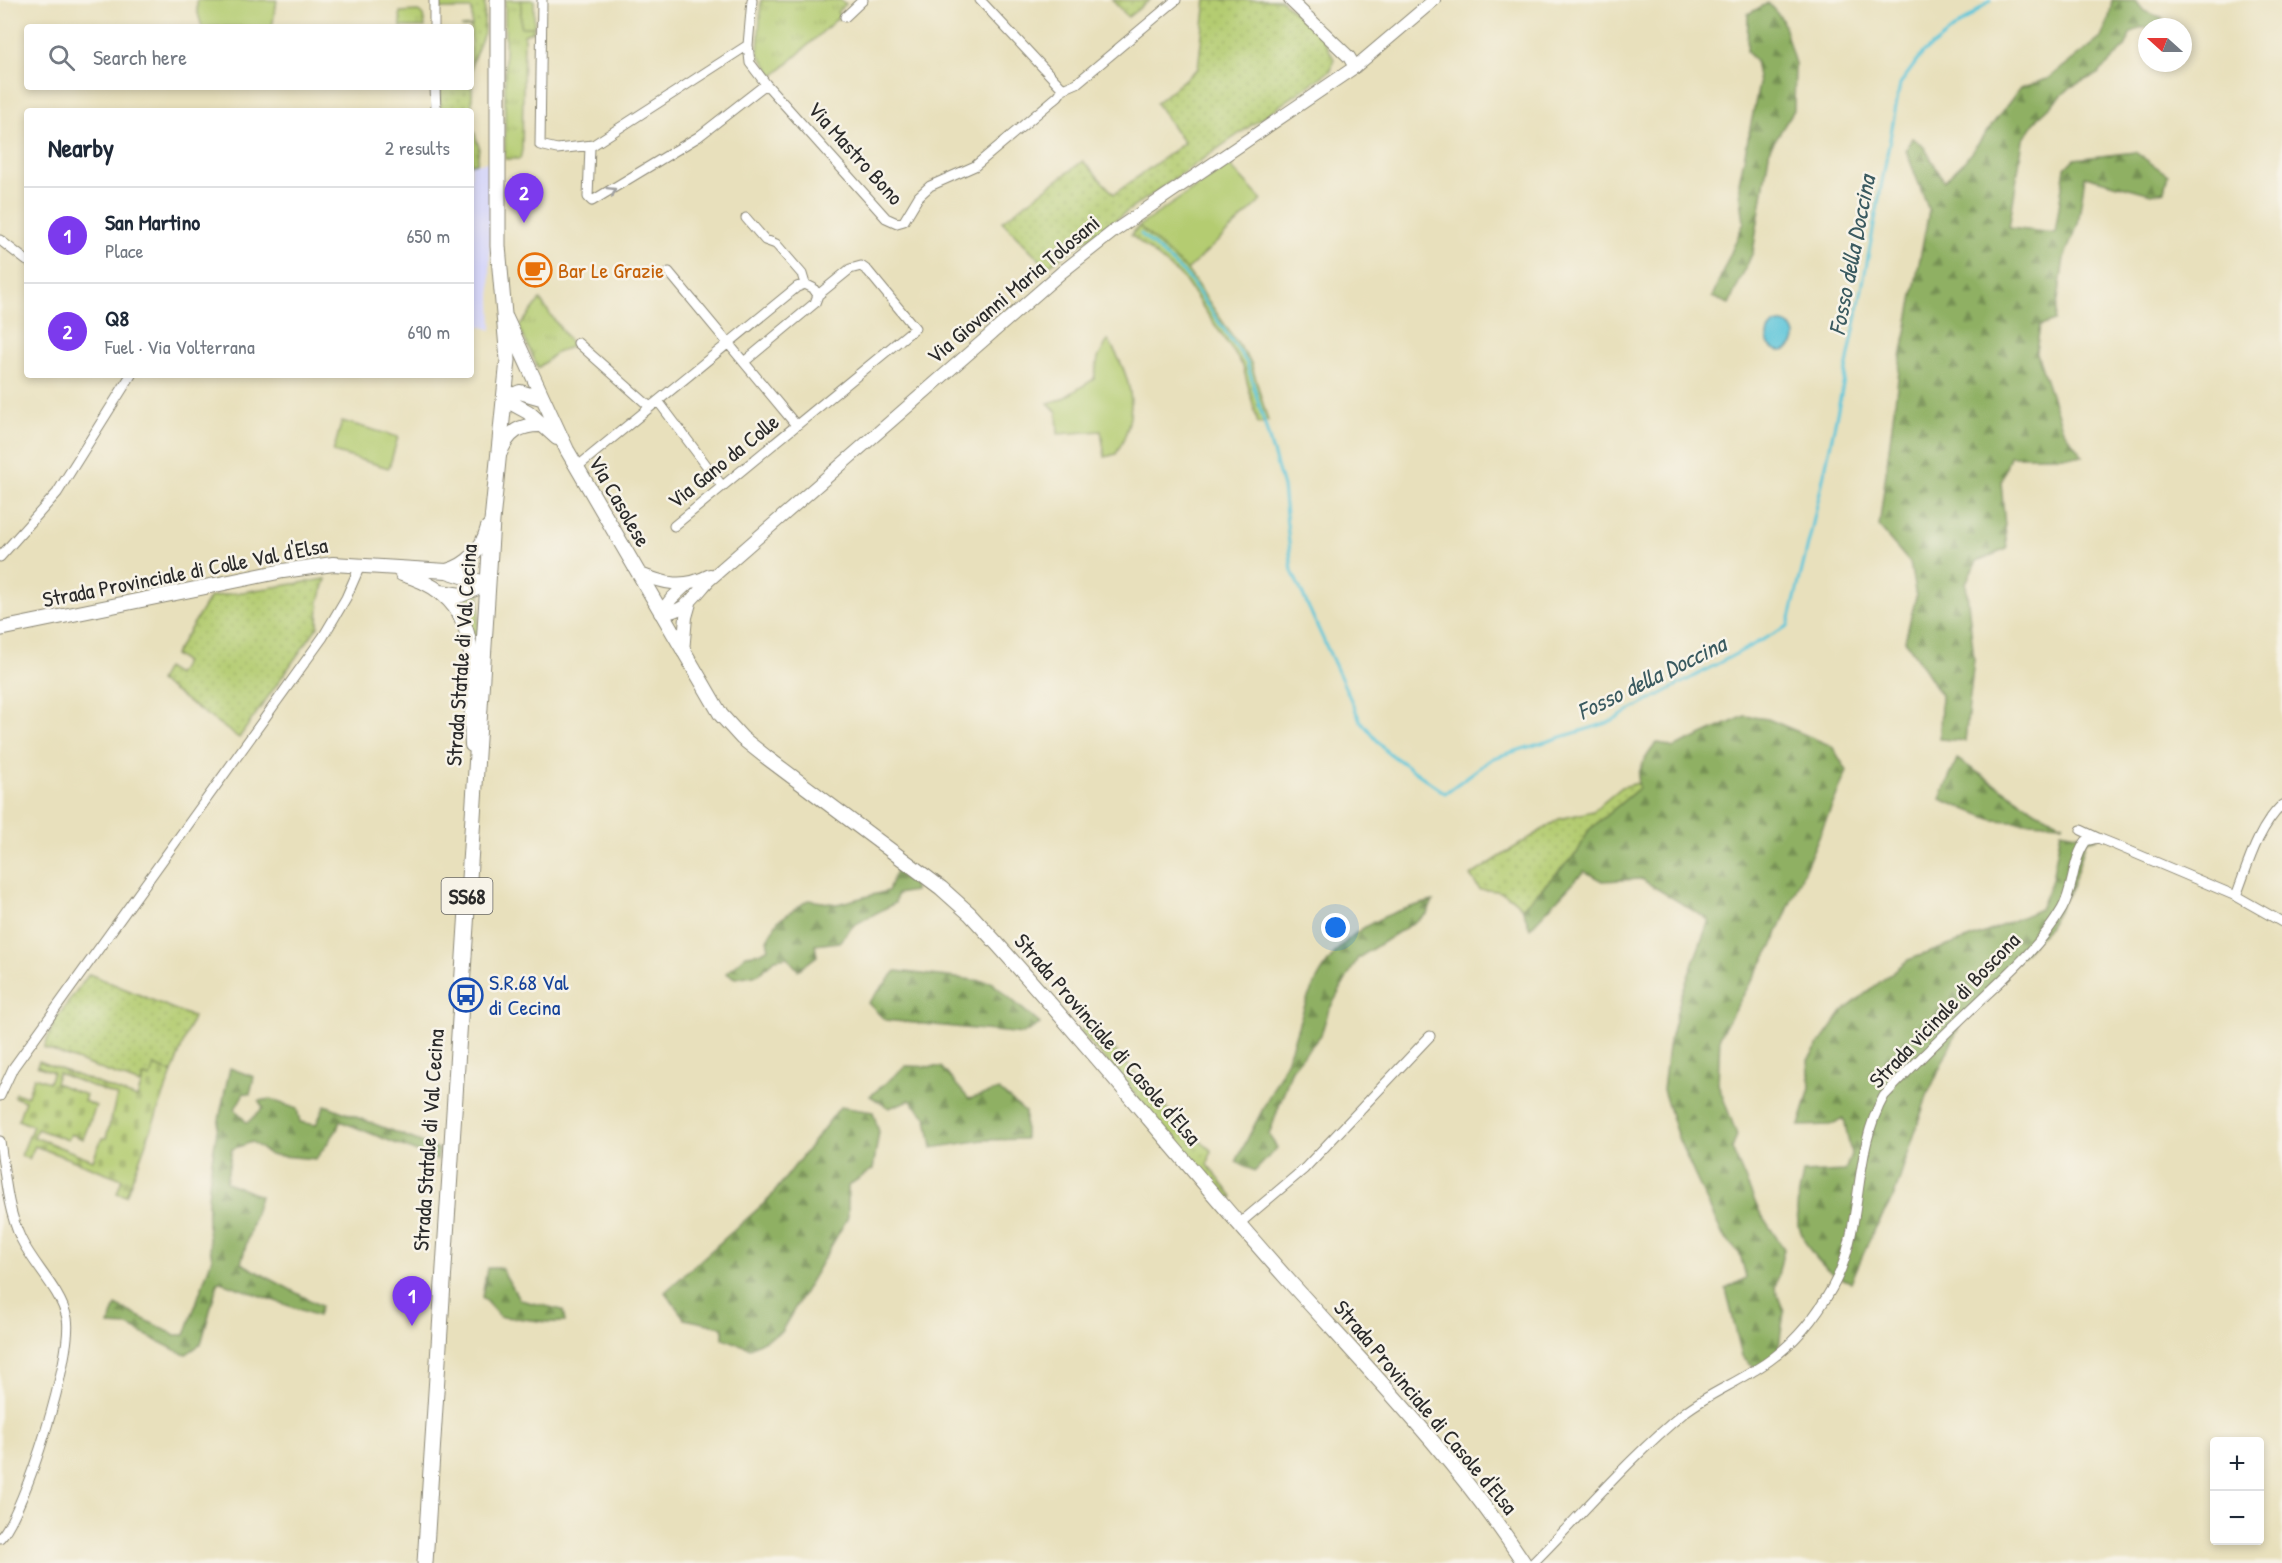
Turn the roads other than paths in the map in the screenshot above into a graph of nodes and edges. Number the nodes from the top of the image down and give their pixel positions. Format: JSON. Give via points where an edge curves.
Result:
{"nodes":[{"id":1,"x":434,"y":0,"type":"edge"},
{"id":2,"x":498,"y":0,"type":"edge"},
{"id":3,"x":542,"y":0,"type":"edge"},
{"id":4,"x":752,"y":0,"type":"edge"},
{"id":5,"x":863,"y":0,"type":"edge"},
{"id":6,"x":980,"y":0,"type":"edge"},
{"id":7,"x":1176,"y":0,"type":"edge"},
{"id":8,"x":1290,"y":0,"type":"edge"},
{"id":9,"x":1434,"y":0,"type":"edge"},
{"id":10,"x":845,"y":17,"type":"dead end"},
{"id":11,"x":434,"y":24,"type":"edge"},
{"id":12,"x":748,"y":45,"type":"junction"},
{"id":13,"x":1355,"y":67,"type":"junction"},
{"id":14,"x":766,"y":84,"type":"junction"},
{"id":15,"x":1063,"y":89,"type":"junction"},
{"id":16,"x":435,"y":90,"type":"edge"},
{"id":17,"x":436,"y":108,"type":"edge"},
{"id":18,"x":590,"y":147,"type":"junction"},
{"id":19,"x":746,"y":218,"type":"dead end"},
{"id":20,"x":0,"y":240,"type":"edge"},
{"id":21,"x":24,"y":259,"type":"edge"},
{"id":22,"x":669,"y":272,"type":"dead end"},
{"id":23,"x":805,"y":284,"type":"junction"},
{"id":24,"x":818,"y":295,"type":"junction"},
{"id":25,"x":505,"y":316,"type":"junction"},
{"id":26,"x":578,"y":342,"type":"dead end"},
{"id":27,"x":728,"y":344,"type":"junction"},
{"id":28,"x":744,"y":362,"type":"junction"},
{"id":29,"x":129,"y":378,"type":"edge"},
{"id":30,"x":541,"y":398,"type":"junction"},
{"id":31,"x":504,"y":399,"type":"junction"},
{"id":32,"x":654,"y":404,"type":"junction"},
{"id":33,"x":543,"y":425,"type":"junction"},
{"id":34,"x":796,"y":425,"type":"junction"},
{"id":35,"x":567,"y":450,"type":"junction"},
{"id":36,"x":496,"y":460,"type":"junction"},
{"id":37,"x":576,"y":467,"type":"junction"},
{"id":38,"x":723,"y":486,"type":"junction"},
{"id":39,"x":493,"y":504,"type":"junction"},
{"id":40,"x":674,"y":526,"type":"dead end"},
{"id":41,"x":0,"y":557,"type":"edge"},
{"id":42,"x":360,"y":566,"type":"junction"},
{"id":43,"x":378,"y":568,"type":"junction"},
{"id":44,"x":447,"y":571,"type":"junction"},
{"id":45,"x":719,"y":571,"type":"junction"},
{"id":46,"x":638,"y":573,"type":"junction"},
{"id":47,"x":488,"y":584,"type":"junction"},
{"id":48,"x":687,"y":584,"type":"junction"},
{"id":49,"x":439,"y":591,"type":"junction"},
{"id":50,"x":691,"y":602,"type":"junction"},
{"id":51,"x":660,"y":613,"type":"junction"},
{"id":52,"x":0,"y":629,"type":"edge"},
{"id":53,"x":683,"y":652,"type":"junction"},
{"id":54,"x":475,"y":786,"type":"junction"},
{"id":55,"x":2282,"y":805,"type":"edge"},
{"id":56,"x":2081,"y":830,"type":"dead end"},
{"id":57,"x":2098,"y":838,"type":"junction"},
{"id":58,"x":2236,"y":896,"type":"junction"},
{"id":59,"x":2282,"y":922,"type":"edge"},
{"id":60,"x":1430,"y":1036,"type":"dead end"},
{"id":61,"x":0,"y":1096,"type":"edge"},
{"id":62,"x":0,"y":1141,"type":"edge"},
{"id":63,"x":1240,"y":1223,"type":"junction"},
{"id":64,"x":0,"y":1538,"type":"edge"},
{"id":65,"x":425,"y":1563,"type":"edge"},
{"id":66,"x":1524,"y":1563,"type":"edge"},
{"id":67,"x":1533,"y":1563,"type":"edge"}],
"edges":[{"from":1,"to":11,"type":"street"},
{"from":2,"to":25,"type":"main road","number":"SS68","via":[[497,216]]},
{"from":3,"to":18,"type":"street","via":[[540,145]]},
{"from":4,"to":12,"type":"street"},
{"from":5,"to":10,"type":"street"},
{"from":6,"to":15,"type":"street"},
{"from":7,"to":15,"type":"street","via":[[1077,82]]},
{"from":8,"to":13,"type":"street"},
{"from":9,"to":13,"type":"street","name":"Via Giovanni Maria Tolosani"},
{"from":12,"to":14,"type":"street","name":"Via Mastro Bono","via":[[750,63]]},
{"from":12,"to":18,"type":"street"},
{"from":13,"to":45,"type":"street","name":"Via Giovanni Maria Tolosani","via":[[1114,231],[1062,272]]},
{"from":14,"to":15,"type":"street","name":"Via Mastro Bono","via":[[886,218],[897,223],[904,221],[930,186],[975,166]]},
{"from":18,"to":14,"type":"street","one_way":true,"via":[[588,194],[592,201],[706,131]]},
{"from":16,"to":17,"type":"street"},
{"from":19,"to":23,"type":"street","via":[[765,240],[776,244],[802,274]]},
{"from":20,"to":21,"type":"street"},
{"from":22,"to":27,"type":"street","name":"Via Gano da Colle"},
{"from":23,"to":24,"type":"street"},
{"from":23,"to":27,"type":"street"},
{"from":24,"to":28,"type":"street","via":[[810,307]]},
{"from":24,"to":34,"type":"street","name":"Via Gano da Colle","via":[[850,269],[861,266],[915,328]]},
{"from":25,"to":30,"type":"main road","name":"Via Casolese"},
{"from":25,"to":31,"type":"main road","number":"SS68","via":[[508,360]]},
{"from":26,"to":32,"type":"street"},
{"from":27,"to":28,"type":"street","name":"Via Gano da Colle"},
{"from":27,"to":32,"type":"street"},
{"from":28,"to":34,"type":"street","name":"Via Gano da Colle"},
{"from":29,"to":41,"type":"street","via":[[57,493]]},
{"from":30,"to":31,"type":"main road","via":[[519,392]]},
{"from":30,"to":35,"type":"main road","name":"Via Casolese"},
{"from":31,"to":33,"type":"main road","name":"Via Casolese"},
{"from":31,"to":36,"type":"main road","number":"SS68"},
{"from":32,"to":37,"type":"street"},
{"from":32,"to":38,"type":"street"},
{"from":33,"to":35,"type":"main road","name":"Via Casolese"},
{"from":33,"to":36,"type":"main road","via":[[528,425],[514,431]]},
{"from":34,"to":38,"type":"street","name":"Via Gano da Colle"},
{"from":35,"to":37,"type":"main road","name":"Via Casolese"},
{"from":36,"to":39,"type":"main road","number":"SS68"},
{"from":37,"to":46,"type":"main road","name":"Via Casolese"},
{"from":38,"to":40,"type":"street","name":"Via Gano da Colle"},
{"from":39,"to":44,"type":"main road","via":[[481,547],[463,564]]},
{"from":39,"to":47,"type":"main road","name":"Strada Statale di Val Cecina","number":"SS68"},
{"from":42,"to":43,"type":"main road","name":"Strada Provinciale di Colle Val d'Elsa"},
{"from":42,"to":52,"type":"main road","name":"Strada Provinciale di Colle Val d'Elsa","via":[[333,564],[283,571]]},
{"from":42,"to":61,"type":"street","via":[[328,628],[13,1068]]},
{"from":43,"to":44,"type":"main road","name":"Strada Provinciale di Colle Val d'Elsa"},
{"from":43,"to":49,"type":"main road","name":"Strada Provinciale di Colle Val d'Elsa","via":[[410,576]]},
{"from":44,"to":47,"type":"main road","name":"Strada Provinciale di Colle Val d'Elsa"},
{"from":45,"to":48,"type":"street","name":"Via Giovanni Maria Tolosani"},
{"from":45,"to":50,"type":"street","name":"Via Giovanni Maria Tolosani"},
{"from":46,"to":48,"type":"street","name":"Via Giovanni Maria Tolosani","via":[[672,585]]},
{"from":46,"to":51,"type":"main road","name":"Strada Provinciale di Casole d'Elsa"},
{"from":47,"to":49,"type":"main road","name":"Strada Provinciale di Colle Val d'Elsa","via":[[461,595]]},
{"from":47,"to":54,"type":"main road","name":"Strada Statale di Val Cecina","number":"SS68"},
{"from":48,"to":51,"type":"street","name":"Via Giovanni Maria Tolosani"},
{"from":49,"to":54,"type":"main road","name":"Strada Provinciale di Colle Val d'Elsa","via":[[462,617],[471,645]]},
{"from":50,"to":51,"type":"street","name":"Via Giovanni Maria Tolosani","via":[[680,611]]},
{"from":50,"to":53,"type":"street"},
{"from":51,"to":53,"type":"main road","name":"Strada Provinciale di Casole d'Elsa"},
{"from":53,"to":63,"type":"main road","name":"Strada Provinciale di Casole d'Elsa","via":[[717,710],[742,738],[970,914]]},
{"from":54,"to":65,"type":"main road","name":"Strada Statale di Val Cecina","number":"SS68"},
{"from":55,"to":58,"type":"street","via":[[2260,836]]},
{"from":56,"to":57,"type":"street"},
{"from":57,"to":58,"type":"street"},
{"from":57,"to":67,"type":"street","name":"Strada vicinale di Boscona","via":[[2086,841],[2079,850],[2072,887],[2061,910],[2026,956],[1884,1096],[1876,1110],[1863,1157],[1848,1244],[1837,1278],[1802,1333],[1757,1369],[1685,1412]]},
{"from":58,"to":59,"type":"street"},
{"from":60,"to":63,"type":"street","via":[[1304,1169]]},
{"from":62,"to":64,"type":"street","via":[[15,1224],[28,1252],[62,1302],[67,1320],[66,1347],[49,1419],[16,1512]]},
{"from":63,"to":66,"type":"main road","name":"Strada Provinciale di Casole d'Elsa","via":[[1464,1479]]}]}
